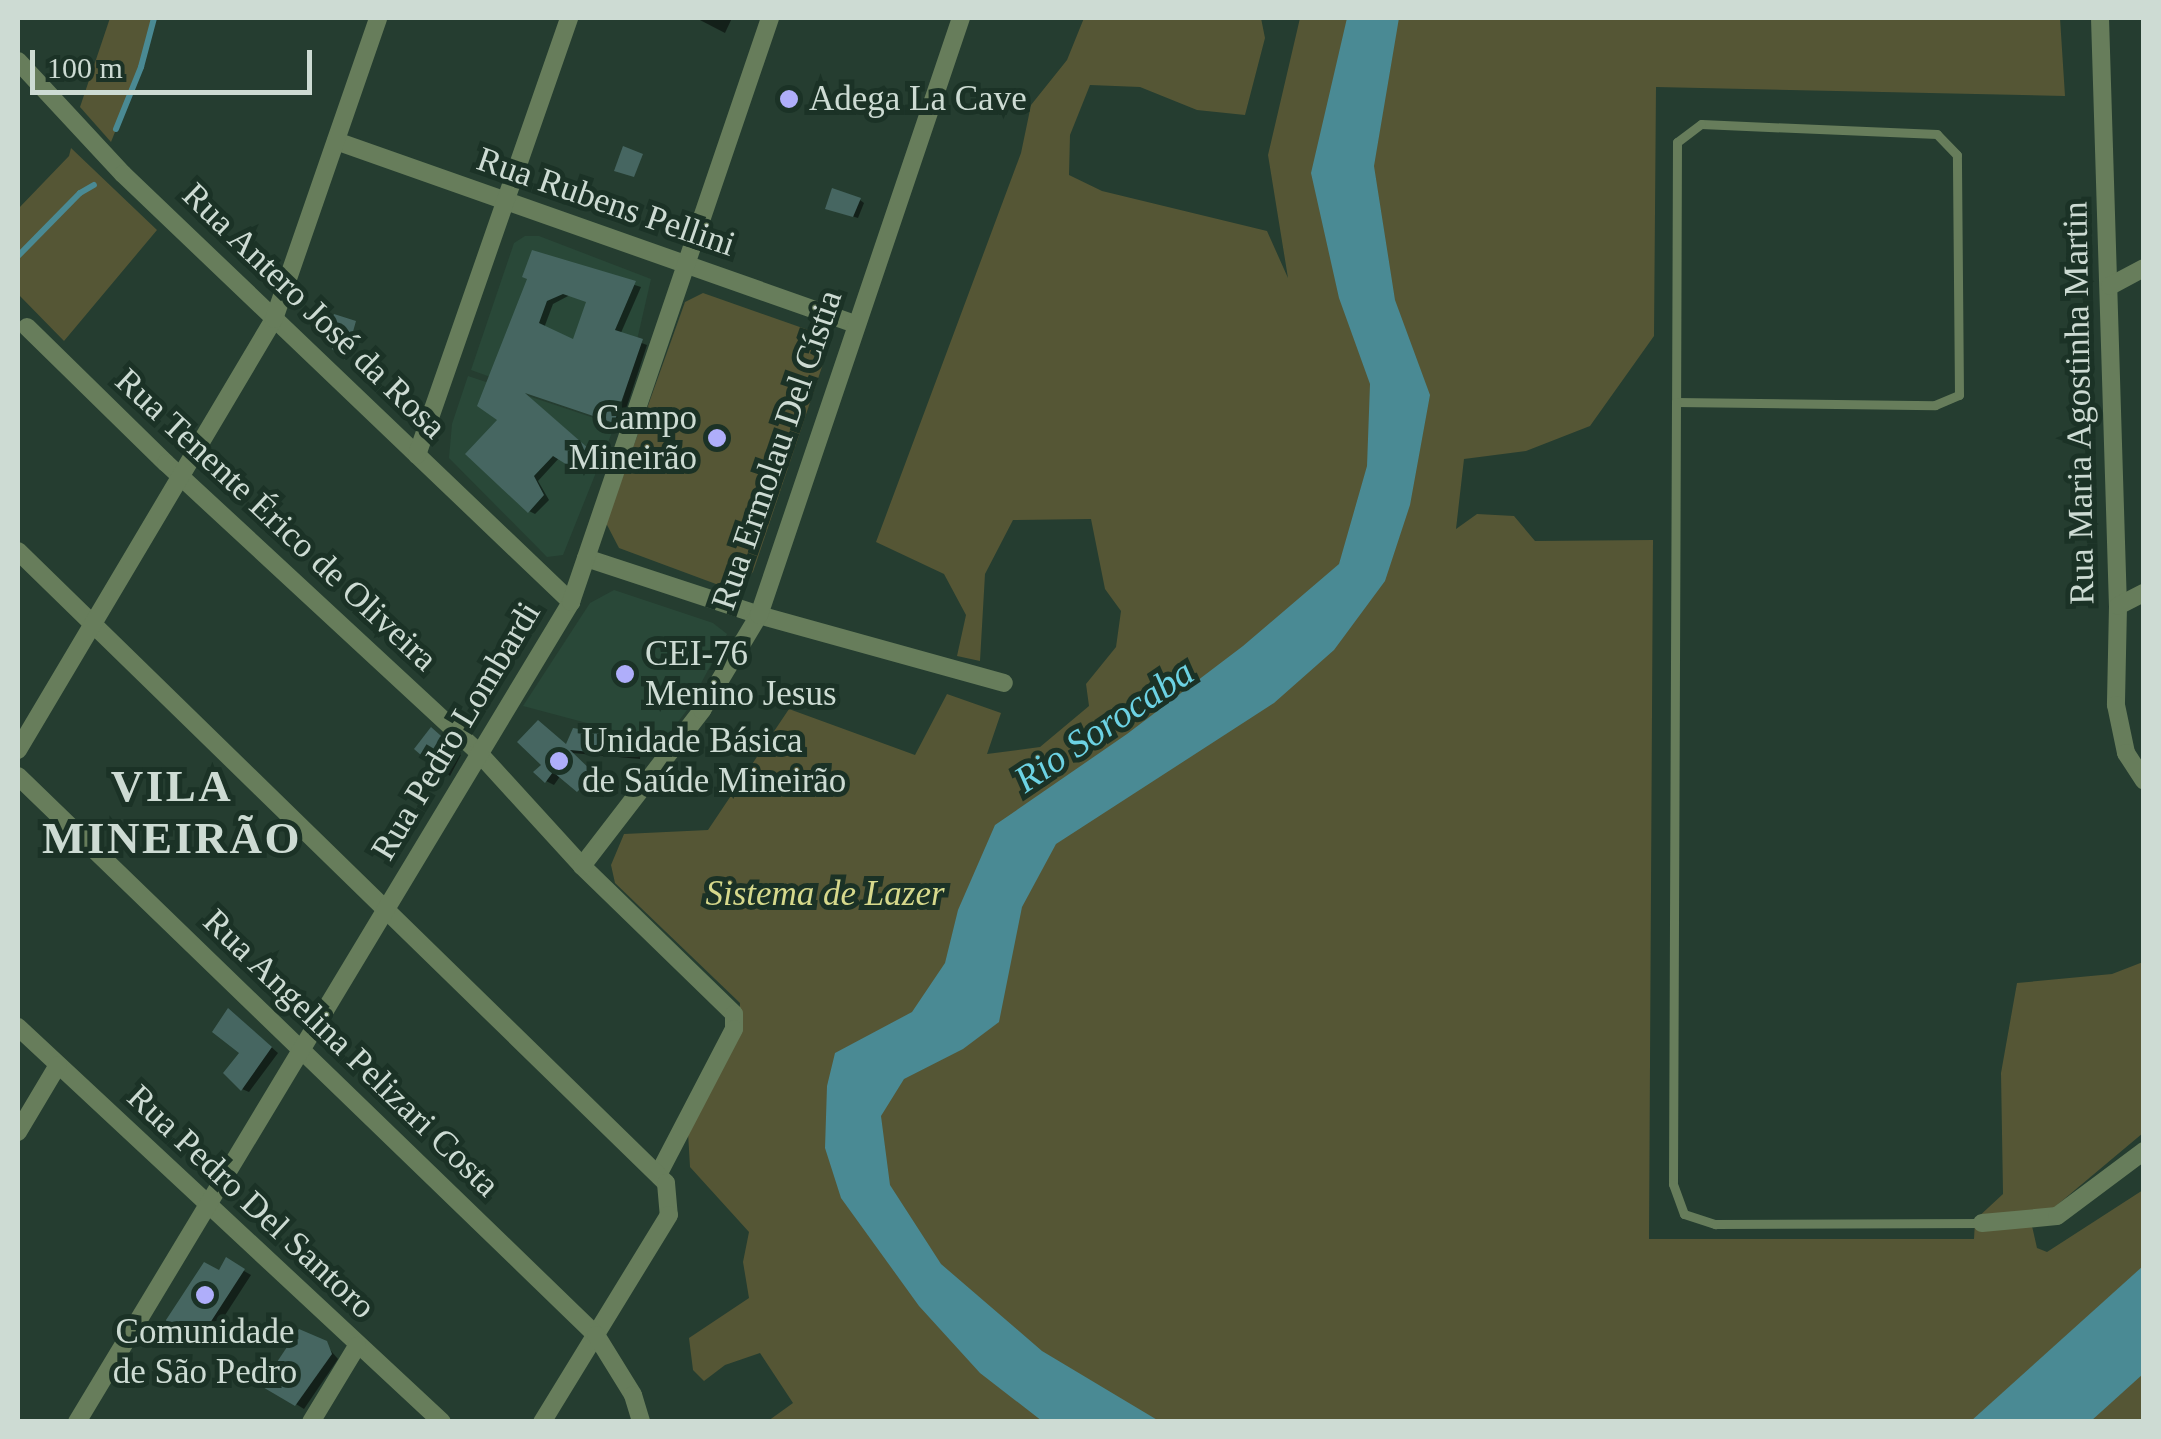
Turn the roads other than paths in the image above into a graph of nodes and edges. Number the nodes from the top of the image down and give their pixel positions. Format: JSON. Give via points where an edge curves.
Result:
{"nodes":[{"id":1,"x":378,"y":18,"type":"edge"},
{"id":2,"x":569,"y":18,"type":"edge"},
{"id":3,"x":770,"y":18,"type":"edge"},
{"id":4,"x":962,"y":18,"type":"edge"},
{"id":5,"x":2100,"y":18,"type":"edge"},
{"id":6,"x":18,"y":60,"type":"edge"},
{"id":7,"x":336,"y":141,"type":"junction"},
{"id":8,"x":506,"y":200,"type":"junction"},
{"id":9,"x":686,"y":264,"type":"junction"},
{"id":10,"x":2144,"y":268,"type":"edge"},
{"id":11,"x":2110,"y":286,"type":"junction"},
{"id":12,"x":274,"y":319,"type":"junction"},
{"id":13,"x":855,"y":324,"type":"junction"},
{"id":14,"x":27,"y":327,"type":"dead end"},
{"id":15,"x":1676,"y":402,"type":"junction"},
{"id":16,"x":417,"y":455,"type":"junction"},
{"id":17,"x":180,"y":475,"type":"junction"},
{"id":18,"x":18,"y":551,"type":"edge"},
{"id":19,"x":586,"y":558,"type":"junction"},
{"id":20,"x":2144,"y":593,"type":"edge"},
{"id":21,"x":571,"y":602,"type":"junction"},
{"id":22,"x":2118,"y":606,"type":"junction"},
{"id":23,"x":759,"y":615,"type":"junction"},
{"id":24,"x":91,"y":622,"type":"junction"},
{"id":25,"x":1004,"y":683,"type":"dead end"},
{"id":26,"x":18,"y":750,"type":"edge"},
{"id":27,"x":478,"y":752,"type":"junction"},
{"id":28,"x":18,"y":776,"type":"edge"},
{"id":29,"x":2144,"y":781,"type":"edge"},
{"id":30,"x":582,"y":866,"type":"junction"},
{"id":31,"x":386,"y":910,"type":"junction"},
{"id":32,"x":18,"y":1027,"type":"edge"},
{"id":33,"x":301,"y":1050,"type":"junction"},
{"id":34,"x":58,"y":1065,"type":"junction"},
{"id":35,"x":18,"y":1132,"type":"edge"},
{"id":36,"x":2144,"y":1151,"type":"edge"},
{"id":37,"x":659,"y":1173,"type":"junction"},
{"id":38,"x":207,"y":1205,"type":"junction"},
{"id":39,"x":1982,"y":1223,"type":"joint"},
{"id":40,"x":596,"y":1335,"type":"junction"},
{"id":41,"x":357,"y":1346,"type":"junction"},
{"id":42,"x":76,"y":1422,"type":"edge"},
{"id":43,"x":311,"y":1422,"type":"edge"},
{"id":44,"x":442,"y":1422,"type":"edge"},
{"id":45,"x":542,"y":1422,"type":"edge"},
{"id":46,"x":641,"y":1422,"type":"edge"}],
"edges":[{"from":1,"to":7,"type":"street"},
{"from":2,"to":8,"type":"street"},
{"from":3,"to":9,"type":"street","name":"Rua Pedro Lombardi"},
{"from":4,"to":13,"type":"street","name":"Rua Ermolau Del Cístia"},
{"from":5,"to":11,"type":"street","name":"Rua Maria Agostinha Martin"},
{"from":6,"to":12,"type":"street","name":"Rua Antero José da Rosa","via":[[123,174]]},
{"from":7,"to":8,"type":"street","name":"Rua Rubens Pellini"},
{"from":7,"to":12,"type":"street"},
{"from":8,"to":9,"type":"street","name":"Rua Rubens Pellini"},
{"from":8,"to":16,"type":"street"},
{"from":9,"to":13,"type":"street","name":"Rua Rubens Pellini"},
{"from":9,"to":19,"type":"street","name":"Rua Pedro Lombardi"},
{"from":10,"to":11,"type":"street"},
{"from":11,"to":22,"type":"street","name":"Rua Maria Agostinha Martin"},
{"from":12,"to":16,"type":"street","name":"Rua Antero José da Rosa"},
{"from":12,"to":17,"type":"street"},
{"from":13,"to":23,"type":"street","name":"Rua Ermolau Del Cístia"},
{"from":14,"to":17,"type":"street","name":"Rua Tenente Érico de Oliveira"},
{"from":15,"to":15,"type":"lane","via":[[1936,405],[1959,395],[1956,155],[1936,134],[1700,124],[1678,142]]},
{"from":15,"to":39,"type":"lane","via":[[1674,1184],[1684,1214],[1714,1224]]},
{"from":16,"to":21,"type":"street","name":"Rua Antero José da Rosa"},
{"from":17,"to":24,"type":"street"},
{"from":17,"to":27,"type":"street","name":"Rua Tenente Érico de Oliveira"},
{"from":18,"to":24,"type":"street"},
{"from":19,"to":21,"type":"street","name":"Rua Pedro Lombardi"},
{"from":19,"to":23,"type":"street"},
{"from":20,"to":22,"type":"street"},
{"from":21,"to":27,"type":"street","name":"Rua Pedro Lombardi"},
{"from":22,"to":29,"type":"street","name":"Rua Maria Agostinha Martin","via":[[2116,706],[2126,753]]},
{"from":23,"to":25,"type":"street"},
{"from":23,"to":30,"type":"street","name":"Rua Ermolau Del Cístia","via":[[702,710]]},
{"from":24,"to":26,"type":"street"},
{"from":24,"to":31,"type":"street"},
{"from":27,"to":30,"type":"street","name":"Rua Tenente Érico de Oliveira"},
{"from":27,"to":31,"type":"street","name":"Rua Pedro Lombardi"},
{"from":28,"to":33,"type":"street","name":"Rua Angelina Pelizari Costa"},
{"from":30,"to":37,"type":"street","name":"Rua Tenente Érico de Oliveira","via":[[734,1014],[734,1029]]},
{"from":31,"to":33,"type":"street","name":"Rua Pedro Lombardi"},
{"from":31,"to":37,"type":"street"},
{"from":32,"to":34,"type":"street","name":"Rua Pedro Del Santoro"},
{"from":33,"to":38,"type":"street","name":"Rua Pedro Lombardi"},
{"from":33,"to":40,"type":"street","name":"Rua Angelina Pelizari Costa"},
{"from":34,"to":35,"type":"street"},
{"from":34,"to":38,"type":"street","name":"Rua Pedro Del Santoro"},
{"from":36,"to":39,"type":"street","via":[[2057,1216]]},
{"from":37,"to":40,"type":"street","via":[[668,1215]]},
{"from":38,"to":41,"type":"street","name":"Rua Pedro Del Santoro"},
{"from":38,"to":42,"type":"street","name":"Rua Pedro Lombardi"},
{"from":40,"to":45,"type":"street"},
{"from":40,"to":46,"type":"street","name":"Rua Angelina Pelizari Costa","via":[[633,1395]]},
{"from":41,"to":43,"type":"street"},
{"from":41,"to":44,"type":"street","name":"Rua Pedro Del Santoro"}]}
